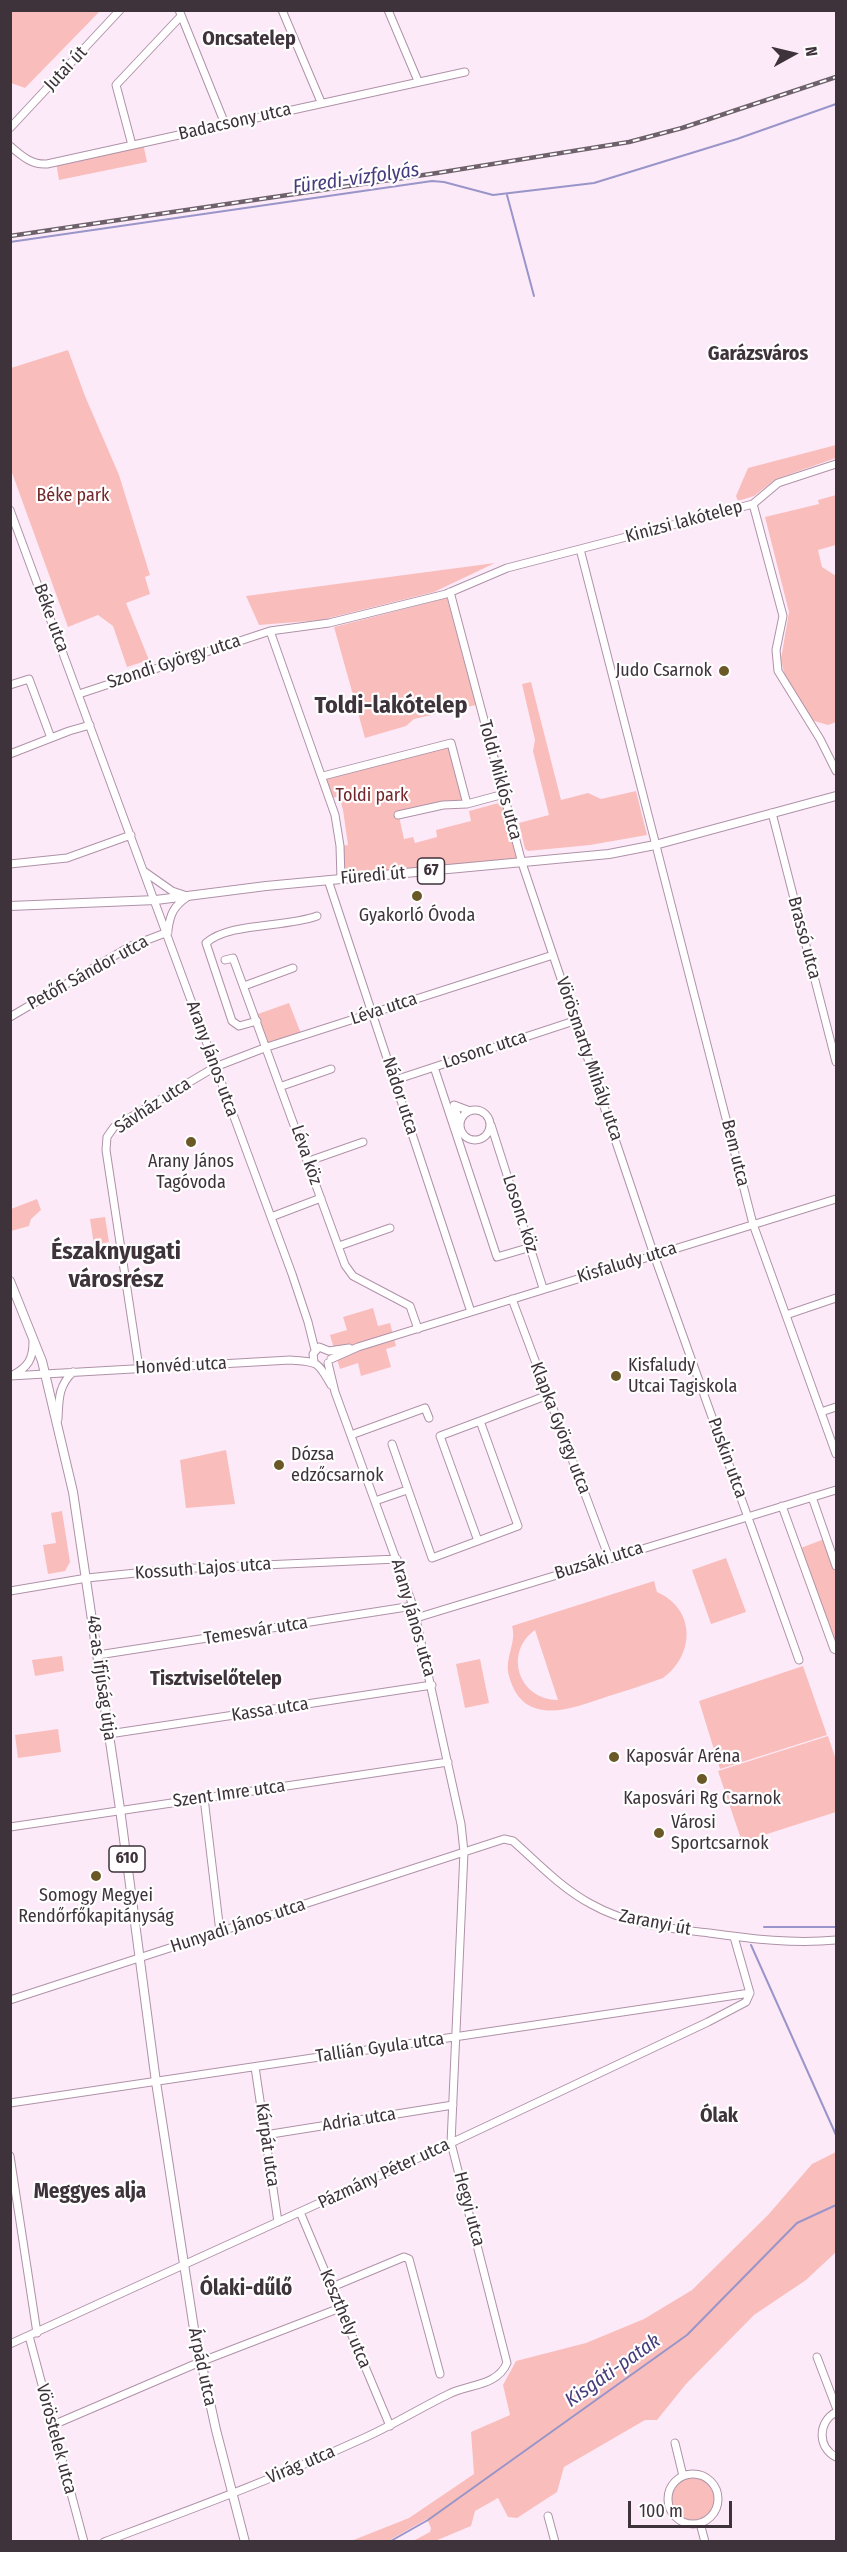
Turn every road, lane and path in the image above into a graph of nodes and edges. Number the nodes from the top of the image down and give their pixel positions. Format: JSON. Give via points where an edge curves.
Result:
{"nodes":[{"id":1,"x":120,"y":10,"type":"edge"},
{"id":2,"x":282,"y":10,"type":"edge"},
{"id":3,"x":388,"y":10,"type":"edge"},
{"id":4,"x":180,"y":13,"type":"edge"},
{"id":5,"x":465,"y":72,"type":"dead end"},
{"id":6,"x":418,"y":81,"type":"junction"},
{"id":7,"x":321,"y":102,"type":"junction"},
{"id":8,"x":225,"y":124,"type":"junction"},
{"id":9,"x":10,"y":128,"type":"edge"},
{"id":10,"x":132,"y":145,"type":"junction"},
{"id":11,"x":10,"y":146,"type":"edge"},
{"id":12,"x":837,"y":464,"type":"edge"},
{"id":13,"x":753,"y":504,"type":"junction"},
{"id":14,"x":10,"y":510,"type":"edge"},
{"id":15,"x":580,"y":549,"type":"junction"},
{"id":16,"x":450,"y":592,"type":"junction"},
{"id":17,"x":270,"y":631,"type":"junction"},
{"id":18,"x":10,"y":686,"type":"edge"},
{"id":19,"x":79,"y":693,"type":"junction"},
{"id":20,"x":90,"y":725,"type":"junction"},
{"id":21,"x":51,"y":738,"type":"junction"},
{"id":22,"x":10,"y":754,"type":"edge"},
{"id":23,"x":837,"y":771,"type":"edge"},
{"id":24,"x":323,"y":776,"type":"junction"},
{"id":25,"x":504,"y":794,"type":"junction"},
{"id":26,"x":837,"y":796,"type":"edge"},
{"id":27,"x":467,"y":804,"type":"junction"},
{"id":28,"x":772,"y":813,"type":"junction"},
{"id":29,"x":398,"y":815,"type":"dead end"},
{"id":30,"x":131,"y":834,"type":"junction"},
{"id":31,"x":655,"y":845,"type":"junction"},
{"id":32,"x":522,"y":863,"type":"junction"},
{"id":33,"x":10,"y":864,"type":"edge"},
{"id":34,"x":145,"y":872,"type":"junction"},
{"id":35,"x":341,"y":879,"type":"junction"},
{"id":36,"x":328,"y":880,"type":"junction"},
{"id":37,"x":187,"y":896,"type":"junction"},
{"id":38,"x":156,"y":900,"type":"junction"},
{"id":39,"x":10,"y":906,"type":"edge"},
{"id":40,"x":317,"y":916,"type":"dead end"},
{"id":41,"x":168,"y":932,"type":"junction"},
{"id":42,"x":553,"y":955,"type":"junction"},
{"id":43,"x":225,"y":960,"type":"dead end"},
{"id":44,"x":293,"y":968,"type":"dead end"},
{"id":45,"x":244,"y":986,"type":"junction"},
{"id":46,"x":372,"y":1013,"type":"junction"},
{"id":47,"x":10,"y":1017,"type":"edge"},
{"id":48,"x":577,"y":1020,"type":"junction"},
{"id":49,"x":257,"y":1021,"type":"junction"},
{"id":50,"x":267,"y":1047,"type":"junction"},
{"id":51,"x":837,"y":1062,"type":"edge"},
{"id":52,"x":215,"y":1067,"type":"junction"},
{"id":53,"x":435,"y":1067,"type":"junction"},
{"id":54,"x":331,"y":1069,"type":"dead end"},
{"id":55,"x":394,"y":1080,"type":"junction"},
{"id":56,"x":282,"y":1086,"type":"junction"},
{"id":57,"x":449,"y":1105,"type":"junction"},
{"id":58,"x":470,"y":1111,"type":"junction"},
{"id":59,"x":491,"y":1125,"type":"junction"},
{"id":60,"x":461,"y":1130,"type":"junction"},
{"id":61,"x":483,"y":1138,"type":"junction"},
{"id":62,"x":474,"y":1140,"type":"junction"},
{"id":63,"x":496,"y":1140,"type":"junction"},
{"id":64,"x":363,"y":1142,"type":"dead end"},
{"id":65,"x":463,"y":1143,"type":"junction"},
{"id":66,"x":309,"y":1161,"type":"junction"},
{"id":67,"x":321,"y":1198,"type":"junction"},
{"id":68,"x":837,"y":1199,"type":"edge"},
{"id":69,"x":271,"y":1217,"type":"junction"},
{"id":70,"x":753,"y":1224,"type":"junction"},
{"id":71,"x":390,"y":1228,"type":"dead end"},
{"id":72,"x":339,"y":1246,"type":"junction"},
{"id":73,"x":531,"y":1247,"type":"junction"},
{"id":74,"x":654,"y":1255,"type":"junction"},
{"id":75,"x":10,"y":1281,"type":"edge"},
{"id":76,"x":543,"y":1288,"type":"junction"},
{"id":77,"x":837,"y":1298,"type":"edge"},
{"id":78,"x":512,"y":1299,"type":"junction"},
{"id":79,"x":471,"y":1312,"type":"junction"},
{"id":80,"x":786,"y":1315,"type":"junction"},
{"id":81,"x":308,"y":1322,"type":"junction"},
{"id":82,"x":418,"y":1329,"type":"junction"},
{"id":83,"x":33,"y":1336,"type":"junction"},
{"id":84,"x":358,"y":1347,"type":"junction"},
{"id":85,"x":326,"y":1349,"type":"junction"},
{"id":86,"x":315,"y":1358,"type":"junction"},
{"id":87,"x":330,"y":1361,"type":"junction"},
{"id":88,"x":140,"y":1368,"type":"junction"},
{"id":89,"x":73,"y":1372,"type":"junction"},
{"id":90,"x":46,"y":1375,"type":"junction"},
{"id":91,"x":10,"y":1376,"type":"edge"},
{"id":92,"x":335,"y":1392,"type":"junction"},
{"id":93,"x":548,"y":1395,"type":"junction"},
{"id":94,"x":837,"y":1407,"type":"edge"},
{"id":95,"x":821,"y":1412,"type":"junction"},
{"id":96,"x":429,"y":1418,"type":"dead end"},
{"id":97,"x":58,"y":1420,"type":"junction"},
{"id":98,"x":480,"y":1421,"type":"junction"},
{"id":99,"x":351,"y":1436,"type":"junction"},
{"id":100,"x":392,"y":1444,"type":"dead end"},
{"id":101,"x":837,"y":1454,"type":"edge"},
{"id":102,"x":407,"y":1490,"type":"junction"},
{"id":103,"x":837,"y":1490,"type":"edge"},
{"id":104,"x":812,"y":1497,"type":"junction"},
{"id":105,"x":375,"y":1500,"type":"junction"},
{"id":106,"x":782,"y":1506,"type":"junction"},
{"id":107,"x":748,"y":1516,"type":"junction"},
{"id":108,"x":478,"y":1541,"type":"junction"},
{"id":109,"x":609,"y":1558,"type":"junction"},
{"id":110,"x":397,"y":1559,"type":"junction"},
{"id":111,"x":837,"y":1566,"type":"edge"},
{"id":112,"x":87,"y":1578,"type":"junction"},
{"id":113,"x":10,"y":1591,"type":"edge"},
{"id":114,"x":413,"y":1606,"type":"junction"},
{"id":115,"x":416,"y":1618,"type":"junction"},
{"id":116,"x":837,"y":1650,"type":"edge"},
{"id":117,"x":98,"y":1655,"type":"junction"},
{"id":118,"x":799,"y":1660,"type":"dead end"},
{"id":119,"x":432,"y":1685,"type":"junction"},
{"id":120,"x":109,"y":1734,"type":"junction"},
{"id":121,"x":448,"y":1762,"type":"junction"},
{"id":122,"x":204,"y":1798,"type":"junction"},
{"id":123,"x":120,"y":1809,"type":"junction"},
{"id":124,"x":10,"y":1827,"type":"edge"},
{"id":125,"x":464,"y":1852,"type":"junction"},
{"id":126,"x":220,"y":1932,"type":"junction"},
{"id":127,"x":734,"y":1937,"type":"junction"},
{"id":128,"x":837,"y":1940,"type":"edge"},
{"id":129,"x":140,"y":1958,"type":"junction"},
{"id":130,"x":750,"y":1993,"type":"junction"},
{"id":131,"x":10,"y":2000,"type":"edge"},
{"id":132,"x":455,"y":2037,"type":"junction"},
{"id":133,"x":255,"y":2067,"type":"junction"},
{"id":134,"x":156,"y":2082,"type":"junction"},
{"id":135,"x":10,"y":2103,"type":"edge"},
{"id":136,"x":453,"y":2105,"type":"junction"},
{"id":137,"x":265,"y":2135,"type":"junction"},
{"id":138,"x":451,"y":2143,"type":"junction"},
{"id":139,"x":10,"y":2156,"type":"edge"},
{"id":140,"x":300,"y":2212,"type":"junction"},
{"id":141,"x":278,"y":2222,"type":"junction"},
{"id":142,"x":183,"y":2266,"type":"junction"},
{"id":143,"x":332,"y":2287,"type":"junction"},
{"id":144,"x":340,"y":2308,"type":"junction"},
{"id":145,"x":37,"y":2333,"type":"junction"},
{"id":146,"x":28,"y":2336,"type":"junction"},
{"id":147,"x":10,"y":2344,"type":"edge"},
{"id":148,"x":817,"y":2357,"type":"dead end"},
{"id":149,"x":200,"y":2362,"type":"junction"},
{"id":150,"x":440,"y":2374,"type":"dead end"},
{"id":151,"x":494,"y":2380,"type":"joint"},
{"id":152,"x":837,"y":2407,"type":"edge"},
{"id":153,"x":837,"y":2412,"type":"edge"},
{"id":154,"x":53,"y":2425,"type":"junction"},
{"id":155,"x":390,"y":2426,"type":"junction"},
{"id":156,"x":675,"y":2443,"type":"dead end"},
{"id":157,"x":837,"y":2457,"type":"edge"},
{"id":158,"x":683,"y":2476,"type":"junction"},
{"id":159,"x":232,"y":2493,"type":"junction"},
{"id":160,"x":548,"y":2516,"type":"dead end"},
{"id":161,"x":700,"y":2523,"type":"junction"},
{"id":162,"x":84,"y":2541,"type":"edge"},
{"id":163,"x":104,"y":2541,"type":"edge"},
{"id":164,"x":245,"y":2541,"type":"edge"},
{"id":165,"x":555,"y":2541,"type":"edge"},
{"id":166,"x":705,"y":2541,"type":"edge"}],
"edges":[{"from":1,"to":9,"type":"street","name":"Jutai út"},
{"from":2,"to":7,"type":"street"},
{"from":3,"to":6,"type":"street"},
{"from":4,"to":8,"type":"street"},
{"from":4,"to":10,"type":"street","via":[[116,85]]},
{"from":5,"to":6,"type":"street","name":"Badacsony utca"},
{"from":6,"to":7,"type":"street","name":"Badacsony utca"},
{"from":7,"to":8,"type":"street","name":"Badacsony utca"},
{"from":8,"to":10,"type":"street","name":"Badacsony utca"},
{"from":10,"to":11,"type":"street","name":"Badacsony utca","via":[[38,164]]},
{"from":12,"to":13,"type":"street","via":[[778,483]]},
{"from":13,"to":15,"type":"street","name":"Kinizsi lakótelep"},
{"from":13,"to":23,"type":"street","name":"Kinizsi lakótelep","via":[[783,616],[776,650],[778,671]]},
{"from":14,"to":19,"type":"street","name":"Béke utca"},
{"from":15,"to":16,"type":"street","name":"Kinizsi lakótelep","via":[[494,572]]},
{"from":15,"to":31,"type":"street"},
{"from":16,"to":17,"type":"street","name":"Szondi György utca","via":[[329,623]]},
{"from":16,"to":25,"type":"street","name":"Toldi Miklós utca"},
{"from":17,"to":19,"type":"street","name":"Szondi György utca"},
{"from":17,"to":24,"type":"street"},
{"from":18,"to":21,"type":"street","via":[[29,679]]},
{"from":19,"to":20,"type":"street","name":"Béke utca"},
{"from":20,"to":21,"type":"street"},
{"from":20,"to":30,"type":"street","name":"Béke utca"},
{"from":21,"to":22,"type":"street"},
{"from":24,"to":27,"type":"street","via":[[451,743]]},
{"from":24,"to":35,"type":"street","via":[[338,833]]},
{"from":25,"to":27,"type":"street"},
{"from":25,"to":32,"type":"street","name":"Toldi Miklós utca"},
{"from":26,"to":28,"type":"main road","name":"Füredi út","number":"67"},
{"from":27,"to":29,"type":"street"},
{"from":28,"to":31,"type":"main road","name":"Füredi út","number":"67"},
{"from":28,"to":51,"type":"street","name":"Brassó utca"},
{"from":30,"to":33,"type":"street","via":[[67,858]]},
{"from":30,"to":34,"type":"street","name":"Béke utca"},
{"from":31,"to":32,"type":"main road","name":"Füredi út","number":"67"},
{"from":31,"to":70,"type":"street","name":"Bem utca"},
{"from":32,"to":35,"type":"main road","name":"Füredi út","number":"67"},
{"from":32,"to":42,"type":"street","name":"Vörösmarty Mihály utca"},
{"from":34,"to":37,"type":"street","via":[[172,891]]},
{"from":34,"to":38,"type":"street","name":"Béke utca"},
{"from":35,"to":36,"type":"main road","name":"Füredi út","number":"67"},
{"from":36,"to":37,"type":"main road","name":"Füredi út","number":"67"},
{"from":36,"to":46,"type":"street","name":"Nádor utca"},
{"from":37,"to":38,"type":"main road","name":"Füredi út","number":"67"},
{"from":37,"to":41,"type":"street","via":[[170,915]]},
{"from":38,"to":39,"type":"main road","name":"Füredi út","number":"67"},
{"from":38,"to":41,"type":"street","name":"Arany János utca"},
{"from":40,"to":49,"type":"street","via":[[284,925],[235,930],[206,943],[232,1021],[239,1026]]},
{"from":41,"to":47,"type":"street","name":"Petőfi Sándor utca","via":[[131,946]]},
{"from":41,"to":52,"type":"street","name":"Arany János utca"},
{"from":42,"to":46,"type":"street","name":"Léva utca"},
{"from":42,"to":48,"type":"street","name":"Vörösmarty Mihály utca"},
{"from":43,"to":45,"type":"street","name":"Léva köz","via":[[233,958]]},
{"from":44,"to":45,"type":"street"},
{"from":45,"to":49,"type":"street","name":"Léva köz"},
{"from":46,"to":50,"type":"street","name":"Léva utca"},
{"from":46,"to":55,"type":"street","name":"Nádor utca"},
{"from":48,"to":53,"type":"street","name":"Losonc utca"},
{"from":48,"to":74,"type":"street","name":"Vörösmarty Mihály utca"},
{"from":49,"to":50,"type":"street","name":"Léva köz"},
{"from":50,"to":52,"type":"street","name":"Léva utca"},
{"from":50,"to":56,"type":"street","name":"Léva köz"},
{"from":52,"to":69,"type":"street","name":"Arany János utca"},
{"from":52,"to":88,"type":"street","name":"Sávház utca","via":[[114,1127],[107,1137]]},
{"from":53,"to":55,"type":"street","name":"Losonc utca"},
{"from":53,"to":57,"type":"street"},
{"from":54,"to":56,"type":"street"},
{"from":55,"to":79,"type":"street","name":"Nádor utca"},
{"from":56,"to":66,"type":"street","name":"Léva köz"},
{"from":57,"to":58,"type":"street"},
{"from":57,"to":60,"type":"street"},
{"from":57,"to":65,"type":"street"},
{"from":58,"to":59,"type":"street","via":[[484,1113]]},
{"from":58,"to":60,"type":"street","via":[[462,1117]]},
{"from":59,"to":61,"type":"street"},
{"from":59,"to":63,"type":"street","name":"Losonc köz"},
{"from":60,"to":62,"type":"street"},
{"from":60,"to":65,"type":"street"},
{"from":61,"to":62,"type":"street"},
{"from":61,"to":63,"type":"street"},
{"from":62,"to":65,"type":"street"},
{"from":63,"to":73,"type":"street","name":"Losonc köz"},
{"from":64,"to":66,"type":"street"},
{"from":65,"to":73,"type":"street","via":[[496,1257]]},
{"from":66,"to":67,"type":"street","name":"Léva köz"},
{"from":67,"to":69,"type":"street"},
{"from":67,"to":72,"type":"street","name":"Léva köz"},
{"from":68,"to":70,"type":"street","name":"Kisfaludy utca"},
{"from":69,"to":81,"type":"street","name":"Arany János utca"},
{"from":70,"to":74,"type":"street","name":"Kisfaludy utca"},
{"from":70,"to":80,"type":"street","name":"Bem utca"},
{"from":71,"to":72,"type":"street"},
{"from":72,"to":82,"type":"street","name":"Léva köz","via":[[352,1276],[410,1306]]},
{"from":73,"to":76,"type":"street","name":"Losonc köz"},
{"from":74,"to":76,"type":"street","name":"Kisfaludy utca"},
{"from":74,"to":107,"type":"street","name":"Puskin utca"},
{"from":75,"to":83,"type":"main road","name":"48-as ifjúság útja","number":"610"},
{"from":76,"to":78,"type":"street","name":"Kisfaludy utca"},
{"from":77,"to":80,"type":"street"},
{"from":78,"to":79,"type":"street","name":"Kisfaludy utca"},
{"from":78,"to":93,"type":"street","name":"Klapka György utca"},
{"from":79,"to":82,"type":"street","name":"Kisfaludy utca"},
{"from":80,"to":95,"type":"street","name":"Bem utca"},
{"from":81,"to":85,"type":"street","name":"Arany János utca"},
{"from":81,"to":86,"type":"street","name":"Arany János utca"},
{"from":82,"to":84,"type":"street","name":"Kisfaludy utca"},
{"from":83,"to":90,"type":"main road","name":"48-as ifjúság útja","number":"610"},
{"from":83,"to":91,"type":"street","name":"Honvéd utca","via":[[29,1363]]},
{"from":84,"to":85,"type":"street"},
{"from":84,"to":87,"type":"street"},
{"from":85,"to":86,"type":"street"},
{"from":85,"to":87,"type":"street","name":"Arany János utca"},
{"from":86,"to":87,"type":"street"},
{"from":86,"to":88,"type":"street","name":"Honvéd utca"},
{"from":86,"to":92,"type":"street","name":"Arany János utca"},
{"from":87,"to":92,"type":"street","name":"Arany János utca"},
{"from":88,"to":89,"type":"street","name":"Honvéd utca"},
{"from":89,"to":90,"type":"street","name":"Honvéd utca"},
{"from":89,"to":97,"type":"street","via":[[60,1390]]},
{"from":90,"to":91,"type":"street","name":"Honvéd utca"},
{"from":90,"to":97,"type":"main road","name":"48-as ifjúság útja","number":"610"},
{"from":92,"to":99,"type":"street","name":"Arany János utca"},
{"from":93,"to":98,"type":"street"},
{"from":93,"to":109,"type":"street","name":"Klapka György utca"},
{"from":94,"to":95,"type":"street"},
{"from":95,"to":101,"type":"street","name":"Bem utca"},
{"from":96,"to":99,"type":"street","via":[[425,1408]]},
{"from":97,"to":112,"type":"main road","name":"48-as ifjúság útja","number":"610"},
{"from":98,"to":108,"type":"street","via":[[518,1526]]},
{"from":98,"to":108,"type":"street","via":[[440,1436]]},
{"from":99,"to":105,"type":"street","name":"Arany János utca"},
{"from":100,"to":102,"type":"street"},
{"from":102,"to":105,"type":"street"},
{"from":102,"to":108,"type":"street","via":[[432,1558]]},
{"from":103,"to":104,"type":"street","name":"Buzsáki utca"},
{"from":104,"to":106,"type":"street","name":"Buzsáki utca"},
{"from":104,"to":111,"type":"street"},
{"from":105,"to":110,"type":"street","name":"Arany János utca"},
{"from":106,"to":107,"type":"street","name":"Buzsáki utca"},
{"from":106,"to":116,"type":"street"},
{"from":107,"to":109,"type":"street","name":"Buzsáki utca"},
{"from":107,"to":118,"type":"street","name":"Puskin utca"},
{"from":109,"to":115,"type":"street","name":"Buzsáki utca"},
{"from":110,"to":112,"type":"street","name":"Kossuth Lajos utca","via":[[175,1569]]},
{"from":110,"to":114,"type":"street","name":"Arany János utca"},
{"from":112,"to":113,"type":"street","name":"Kossuth Lajos utca"},
{"from":112,"to":117,"type":"main road","name":"48-as ifjúság útja","number":"610"},
{"from":114,"to":115,"type":"street","name":"Arany János utca"},
{"from":114,"to":117,"type":"street","name":"Temesvár utca"},
{"from":115,"to":119,"type":"street","name":"Arany János utca"},
{"from":117,"to":120,"type":"main road","name":"48-as ifjúság útja","number":"610"},
{"from":119,"to":120,"type":"street","name":"Kassa utca"},
{"from":119,"to":121,"type":"street","name":"Arany János utca"},
{"from":120,"to":123,"type":"main road","name":"48-as ifjúság útja","number":"610"},
{"from":121,"to":122,"type":"street","name":"Szent Imre utca"},
{"from":121,"to":125,"type":"street","name":"Arany János utca"},
{"from":122,"to":123,"type":"street","name":"Szent Imre utca"},
{"from":122,"to":126,"type":"street"},
{"from":123,"to":124,"type":"street","name":"Szent Imre utca"},
{"from":123,"to":129,"type":"main road","name":"48-as ifjúság útja","number":"610"},
{"from":125,"to":126,"type":"street","name":"Hunyadi János utca"},
{"from":125,"to":127,"type":"street","name":"Zaranyi út","via":[[508,1839],[569,1890],[605,1912],[649,1925]]},
{"from":125,"to":132,"type":"street","name":"Hegyi utca"},
{"from":126,"to":129,"type":"street","name":"Hunyadi János utca"},
{"from":127,"to":128,"type":"street","name":"Zaranyi út","via":[[793,1942]]},
{"from":127,"to":130,"type":"street"},
{"from":129,"to":131,"type":"street","name":"Hunyadi János utca"},
{"from":129,"to":134,"type":"main road","name":"48-as ifjúság útja","number":"610"},
{"from":130,"to":132,"type":"street","name":"Tallián Gyula utca"},
{"from":130,"to":138,"type":"street","name":"Pázmány Péter utca","via":[[746,2002],[708,2022]]},
{"from":132,"to":133,"type":"street","name":"Tallián Gyula utca"},
{"from":132,"to":136,"type":"street","name":"Hegyi utca"},
{"from":133,"to":134,"type":"street","name":"Tallián Gyula utca"},
{"from":133,"to":137,"type":"street","name":"Kárpát utca"},
{"from":134,"to":135,"type":"street","name":"Tallián Gyula utca"},
{"from":134,"to":142,"type":"main road","name":"Árpád utca","number":"610"},
{"from":136,"to":137,"type":"street","name":"Adria utca"},
{"from":136,"to":138,"type":"street","name":"Hegyi utca"},
{"from":137,"to":141,"type":"street","name":"Kárpát utca"},
{"from":138,"to":140,"type":"street","name":"Pázmány Péter utca"},
{"from":138,"to":151,"type":"street","name":"Hegyi utca","via":[[506,2352],[507,2363]]},
{"from":139,"to":145,"type":"street"},
{"from":140,"to":141,"type":"street","name":"Pázmány Péter utca"},
{"from":140,"to":143,"type":"street","name":"Keszthely utca"},
{"from":141,"to":142,"type":"street","name":"Pázmány Péter utca"},
{"from":142,"to":145,"type":"street","name":"Pázmány Péter utca"},
{"from":142,"to":149,"type":"main road","name":"Árpád utca","number":"610"},
{"from":143,"to":144,"type":"street","name":"Keszthely utca"},
{"from":143,"to":150,"type":"street","via":[[404,2257],[409,2259]]},
{"from":144,"to":149,"type":"street"},
{"from":144,"to":155,"type":"street","name":"Keszthely utca"},
{"from":145,"to":146,"type":"street","name":"Pázmány Péter utca"},
{"from":146,"to":147,"type":"street","name":"Pázmány Péter utca"},
{"from":146,"to":154,"type":"street","name":"Vöröstelek utca"},
{"from":148,"to":152,"type":"street"},
{"from":149,"to":154,"type":"street"},
{"from":149,"to":159,"type":"main road","name":"Árpád utca","number":"610"},
{"from":151,"to":155,"type":"street","name":"Virág utca","via":[[462,2388]]},
{"from":153,"to":157,"type":"street","via":[[826,2420],[822,2435],[827,2450]]},
{"from":154,"to":162,"type":"street","name":"Vöröstelek utca"},
{"from":155,"to":159,"type":"street","name":"Virág utca"},
{"from":156,"to":158,"type":"street"},
{"from":158,"to":161,"type":"street","via":[[672,2484],[669,2507],[685,2523]]},
{"from":158,"to":161,"type":"street","via":[[700,2475],[717,2491],[717,2507]]},
{"from":159,"to":163,"type":"street","name":"Virág utca"},
{"from":159,"to":164,"type":"main road","name":"Árpád utca","number":"610"},
{"from":160,"to":165,"type":"street"},
{"from":161,"to":166,"type":"street"}]}
